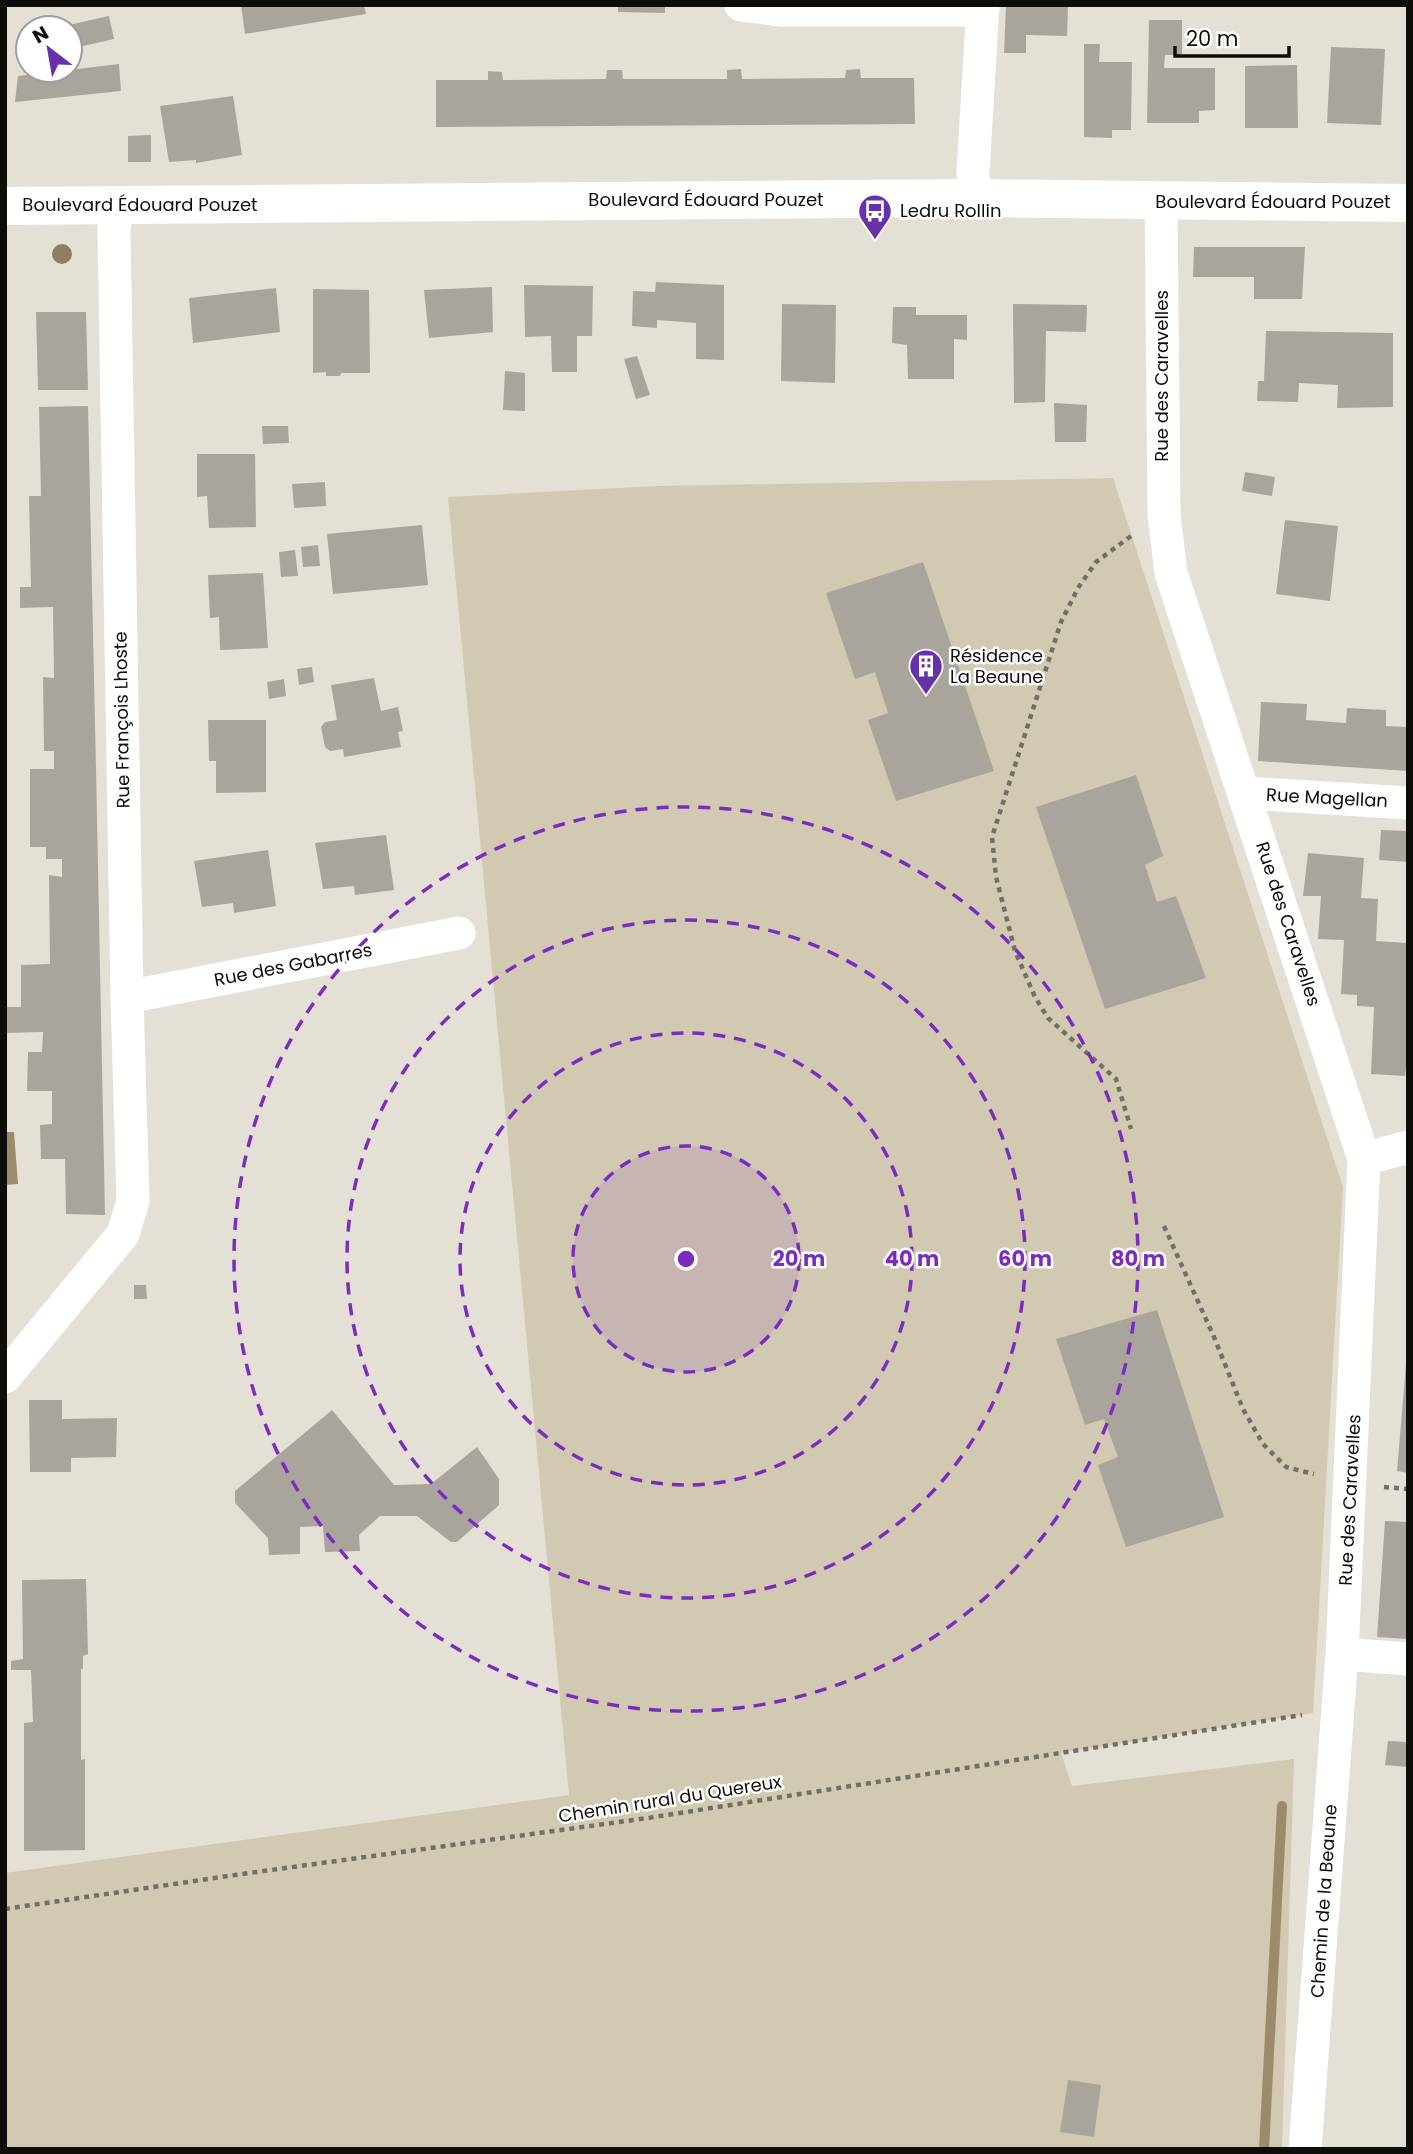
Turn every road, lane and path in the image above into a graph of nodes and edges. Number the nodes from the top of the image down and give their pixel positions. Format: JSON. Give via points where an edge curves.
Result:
{"nodes":[{"id":1,"x":741,"y":5,"type":"edge"},
{"id":2,"x":822,"y":8,"type":"edge"},
{"id":3,"x":983,"y":8,"type":"edge"},
{"id":4,"x":974,"y":198,"type":"junction"},
{"id":5,"x":1161,"y":201,"type":"junction"},
{"id":6,"x":1408,"y":203,"type":"edge"},
{"id":7,"x":117,"y":205,"type":"junction"},
{"id":8,"x":5,"y":206,"type":"edge"},
{"id":9,"x":1164,"y":515,"type":"junction"},
{"id":10,"x":1245,"y":793,"type":"junction"},
{"id":11,"x":1408,"y":803,"type":"edge"},
{"id":12,"x":459,"y":933,"type":"dead end"},
{"id":13,"x":127,"y":996,"type":"junction"},
{"id":14,"x":1131,"y":1129,"type":"dead end"},
{"id":15,"x":1408,"y":1147,"type":"edge"},
{"id":16,"x":1364,"y":1159,"type":"junction"},
{"id":17,"x":1164,"y":1226,"type":"dead end"},
{"id":18,"x":5,"y":1377,"type":"edge"},
{"id":19,"x":1351,"y":1483,"type":"junction"},
{"id":20,"x":1342,"y":1654,"type":"junction"},
{"id":21,"x":1408,"y":1659,"type":"edge"},
{"id":22,"x":1338,"y":1709,"type":"junction"},
{"id":23,"x":5,"y":1909,"type":"edge"},
{"id":24,"x":1305,"y":2149,"type":"edge"}],
"edges":[{"from":1,"to":2,"type":"street","via":[[780,10]]},
{"from":2,"to":3,"type":"street"},
{"from":3,"to":4,"type":"street"},
{"from":4,"to":5,"type":"street","name":"Boulevard Édouard Pouzet"},
{"from":4,"to":7,"type":"street","name":"Boulevard Édouard Pouzet"},
{"from":5,"to":6,"type":"street","name":"Boulevard Édouard Pouzet"},
{"from":5,"to":9,"type":"street","name":"Rue des Caravelles"},
{"from":7,"to":8,"type":"street","name":"Boulevard Édouard Pouzet"},
{"from":7,"to":13,"type":"street","name":"Rue François Lhoste"},
{"from":9,"to":10,"type":"street","name":"Rue des Caravelles","via":[[1171,573]]},
{"from":9,"to":14,"type":"path","via":[[1097,562],[1078,588],[1061,622],[992,837],[996,877],[1015,951],[1035,996],[1048,1018],[1116,1079]]},
{"from":10,"to":11,"type":"street","name":"Rue Magellan"},
{"from":10,"to":16,"type":"street","name":"Rue des Caravelles"},
{"from":12,"to":13,"type":"street","name":"Rue des Gabarres"},
{"from":13,"to":18,"type":"street","name":"Rue François Lhoste","via":[[133,1201],[123,1234]]},
{"from":15,"to":16,"type":"street"},
{"from":16,"to":19,"type":"street","name":"Rue des Caravelles"},
{"from":17,"to":19,"type":"path","via":[[1243,1409],[1263,1444],[1286,1467]]},
{"from":19,"to":20,"type":"street","name":"Rue des Caravelles"},
{"from":20,"to":21,"type":"street"},
{"from":20,"to":22,"type":"street","name":"Chemin de la Beaune"},
{"from":22,"to":23,"type":"path","name":"Chemin rural du Quereux","via":[[648,1818]]},
{"from":22,"to":24,"type":"street","name":"Chemin de la Beaune"}]}
